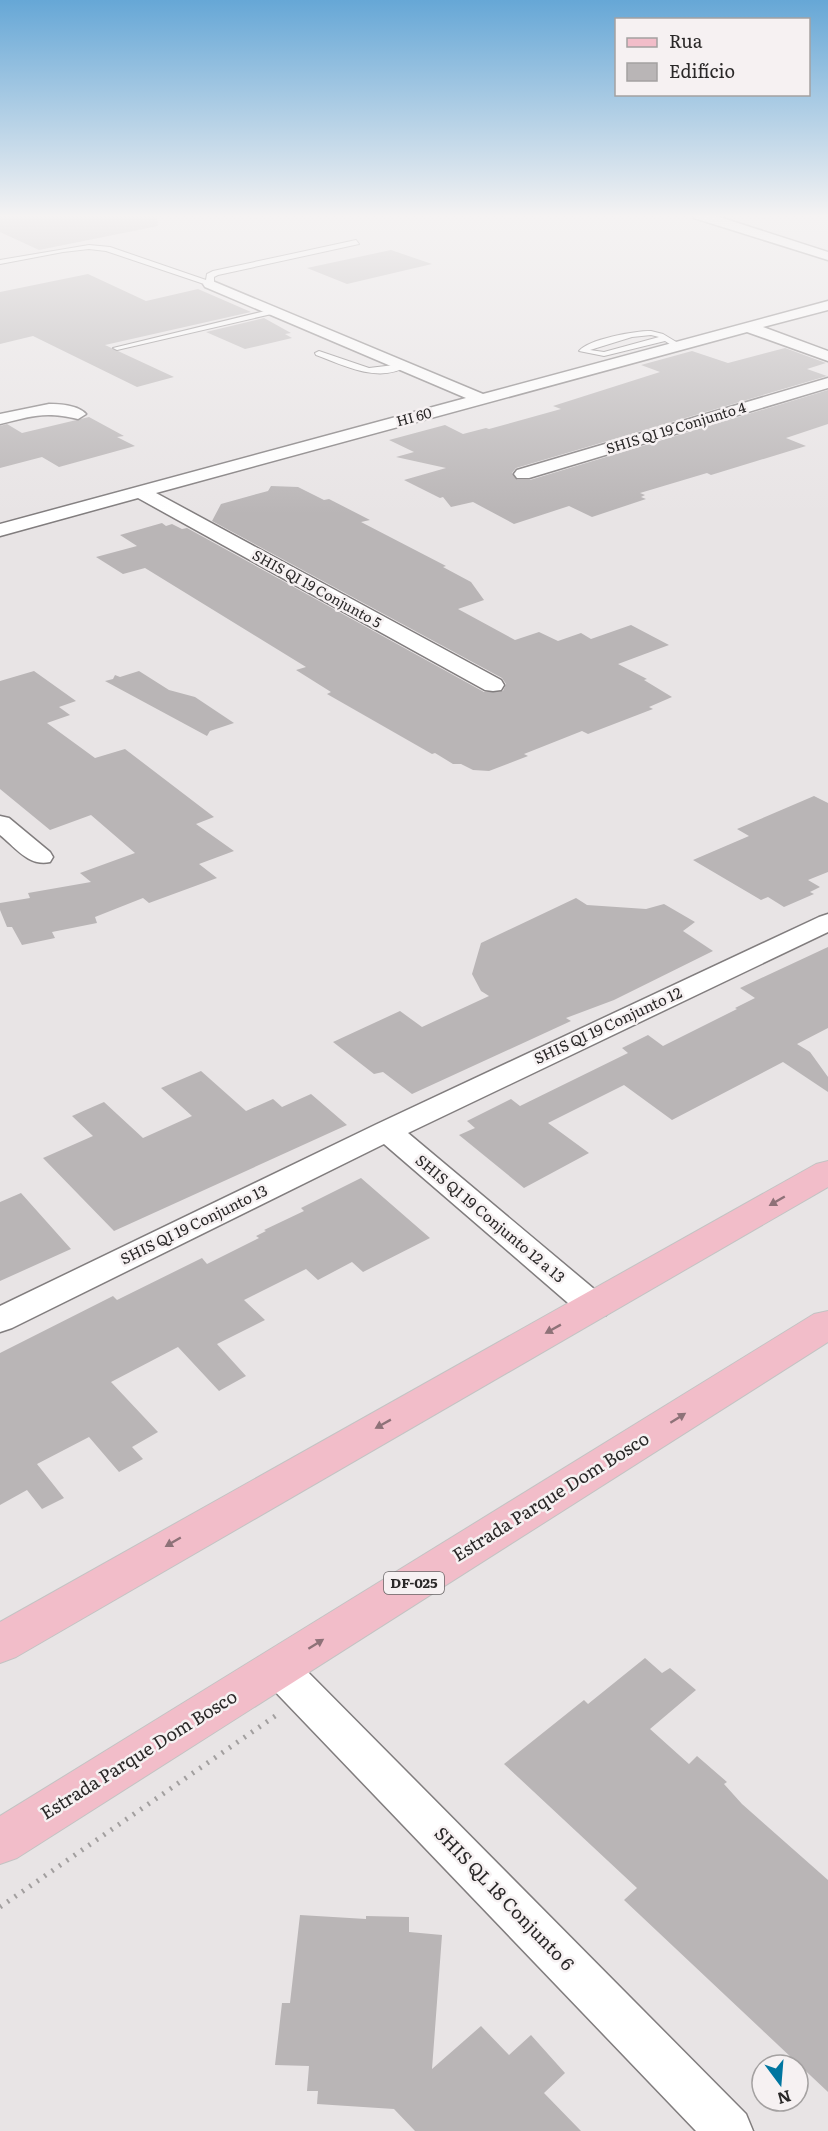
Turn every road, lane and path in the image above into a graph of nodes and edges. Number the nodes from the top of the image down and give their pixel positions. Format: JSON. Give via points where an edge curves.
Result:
{"nodes":[{"id":1,"x":258,"y":314,"type":"edge"},
{"id":2,"x":281,"y":314,"type":"edge"},
{"id":3,"x":794,"y":314,"type":"edge"},
{"id":4,"x":749,"y":327,"type":"junction"},
{"id":5,"x":672,"y":342,"type":"junction"},
{"id":6,"x":117,"y":348,"type":"dead end"},
{"id":7,"x":319,"y":353,"type":"dead end"},
{"id":8,"x":828,"y":356,"type":"edge"},
{"id":9,"x":403,"y":366,"type":"junction"},
{"id":10,"x":828,"y":382,"type":"edge"},
{"id":11,"x":481,"y":399,"type":"junction"},
{"id":12,"x":78,"y":414,"type":"dead end"},
{"id":13,"x":0,"y":419,"type":"edge"},
{"id":14,"x":523,"y":474,"type":"dead end"},
{"id":15,"x":140,"y":492,"type":"junction"},
{"id":16,"x":0,"y":530,"type":"edge"},
{"id":17,"x":493,"y":686,"type":"dead end"},
{"id":18,"x":0,"y":823,"type":"edge"},
{"id":19,"x":41,"y":857,"type":"dead end"},
{"id":20,"x":828,"y":922,"type":"edge"},
{"id":21,"x":387,"y":1131,"type":"junction"},
{"id":22,"x":828,"y":1172,"type":"edge"},
{"id":23,"x":594,"y":1307,"type":"junction"},
{"id":24,"x":0,"y":1320,"type":"edge"},
{"id":25,"x":828,"y":1324,"type":"edge"},
{"id":26,"x":0,"y":1644,"type":"edge"},
{"id":27,"x":278,"y":1668,"type":"junction"},
{"id":28,"x":0,"y":1842,"type":"edge"},
{"id":29,"x":729,"y":2131,"type":"edge"}],
"edges":[{"from":1,"to":6,"type":"lane"},
{"from":2,"to":9,"type":"street"},
{"from":3,"to":4,"type":"street","name":"HI 60"},
{"from":4,"to":5,"type":"street","name":"HI 60"},
{"from":4,"to":8,"type":"street"},
{"from":5,"to":5,"type":"lane","via":[[604,354],[583,351],[646,333]]},
{"from":5,"to":11,"type":"street","name":"HI 60"},
{"from":7,"to":9,"type":"lane","via":[[369,372]]},
{"from":9,"to":11,"type":"street"},
{"from":10,"to":14,"type":"street","name":"SHIS QI 19 Conjunto 4"},
{"from":11,"to":15,"type":"street","name":"HI 60"},
{"from":12,"to":13,"type":"street","via":[[54,408]]},
{"from":15,"to":16,"type":"street","name":"HI 60"},
{"from":15,"to":17,"type":"street","name":"SHIS QI 19 Conjunto 5"},
{"from":18,"to":19,"type":"street"},
{"from":20,"to":21,"type":"street","name":"SHIS QI 19 Conjunto 12"},
{"from":21,"to":23,"type":"street","name":"SHIS QI 19 Conjunto 12 a 13"},
{"from":21,"to":24,"type":"street","name":"SHIS QI 19 Conjunto 13"},
{"from":22,"to":23,"type":"main road","one_way":true},
{"from":23,"to":26,"type":"main road","one_way":true,"via":[[224,1513]]},
{"from":27,"to":25,"type":"main road","name":"Estrada Parque Dom Bosco","number":"DF-025","one_way":true},
{"from":27,"to":28,"type":"main road","name":"Estrada Parque Dom Bosco","number":"DF-025"},
{"from":27,"to":29,"type":"street","name":"SHIS QL 18 Conjunto 6"}]}
